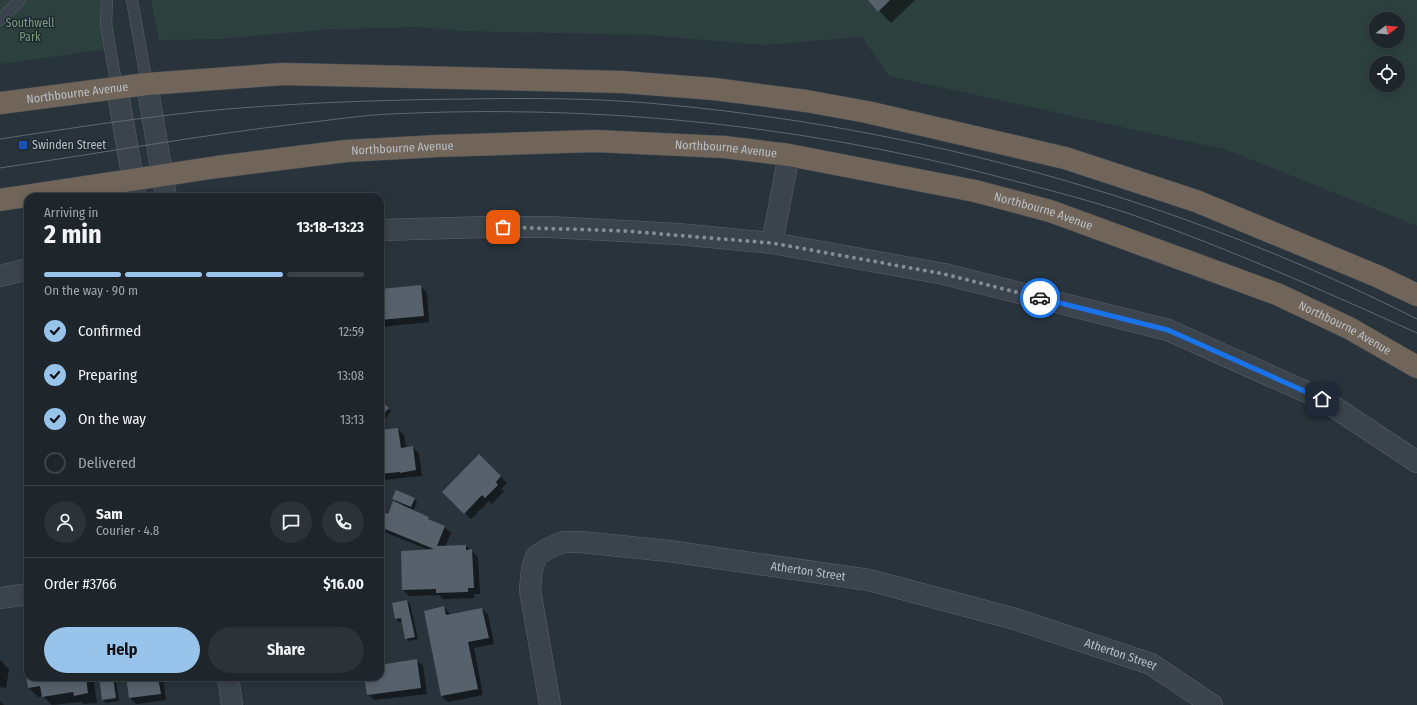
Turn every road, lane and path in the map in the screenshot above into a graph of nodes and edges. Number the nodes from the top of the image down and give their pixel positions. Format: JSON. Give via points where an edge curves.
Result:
{"nodes":[{"id":1,"x":20,"y":0,"type":"edge"},
{"id":2,"x":107,"y":0,"type":"edge"},
{"id":3,"x":132,"y":0,"type":"edge"},
{"id":4,"x":0,"y":20,"type":"edge"},
{"id":5,"x":148,"y":84,"type":"junction"},
{"id":6,"x":117,"y":88,"type":"junction"},
{"id":7,"x":0,"y":103,"type":"edge"},
{"id":8,"x":789,"y":155,"type":"junction"},
{"id":9,"x":162,"y":176,"type":"junction"},
{"id":10,"x":134,"y":188,"type":"edge"},
{"id":11,"x":78,"y":193,"type":"edge"},
{"id":12,"x":165,"y":193,"type":"edge"},
{"id":13,"x":24,"y":198,"type":"edge"},
{"id":14,"x":0,"y":200,"type":"edge"},
{"id":15,"x":384,"y":230,"type":"edge"},
{"id":16,"x":772,"y":243,"type":"junction"},
{"id":17,"x":24,"y":270,"type":"edge"},
{"id":18,"x":0,"y":276,"type":"edge"},
{"id":19,"x":1417,"y":295,"type":"edge"},
{"id":20,"x":1417,"y":367,"type":"edge"},
{"id":21,"x":1417,"y":462,"type":"edge"},
{"id":22,"x":24,"y":595,"type":"edge"},
{"id":23,"x":0,"y":598,"type":"edge"},
{"id":24,"x":229,"y":681,"type":"edge"},
{"id":25,"x":232,"y":705,"type":"edge"},
{"id":26,"x":550,"y":705,"type":"edge"},
{"id":27,"x":1212,"y":705,"type":"edge"}],
"edges":[{"from":1,"to":4,"type":"lane"},
{"from":2,"to":6,"type":"lane","via":[[106,25]]},
{"from":3,"to":5,"type":"lane"},
{"from":5,"to":6,"type":"highway","name":"Northbourne Avenue"},
{"from":5,"to":9,"type":"street"},
{"from":5,"to":19,"type":"highway","name":"Northbourne Avenue","via":[[283,74],[528,79],[622,82],[806,101],[1065,158],[1196,201]]},
{"from":6,"to":7,"type":"highway","name":"Northbourne Avenue"},
{"from":6,"to":10,"type":"street"},
{"from":8,"to":9,"type":"highway","name":"Northbourne Avenue","via":[[724,147],[642,142],[531,142],[346,152]]},
{"from":8,"to":16,"type":"street"},
{"from":8,"to":20,"type":"highway","name":"Northbourne Avenue","via":[[975,191],[1050,211],[1277,294],[1349,328]]},
{"from":9,"to":10,"type":"highway","name":"Northbourne Avenue"},
{"from":9,"to":12,"type":"street"},
{"from":10,"to":11,"type":"highway","name":"Northbourne Avenue"},
{"from":13,"to":14,"type":"highway","name":"Northbourne Avenue"},
{"from":15,"to":16,"type":"street","via":[[550,227],[678,234]]},
{"from":16,"to":21,"type":"street","via":[[944,274],[1168,330],[1322,399]]},
{"from":17,"to":18,"type":"street"},
{"from":22,"to":23,"type":"street"},
{"from":24,"to":25,"type":"street"},
{"from":26,"to":27,"type":"street","name":"Atherton Street","via":[[530,590],[532,568],[536,556],[549,548],[563,542],[581,542],[669,550],[869,580],[1015,619],[1151,664]]}]}
